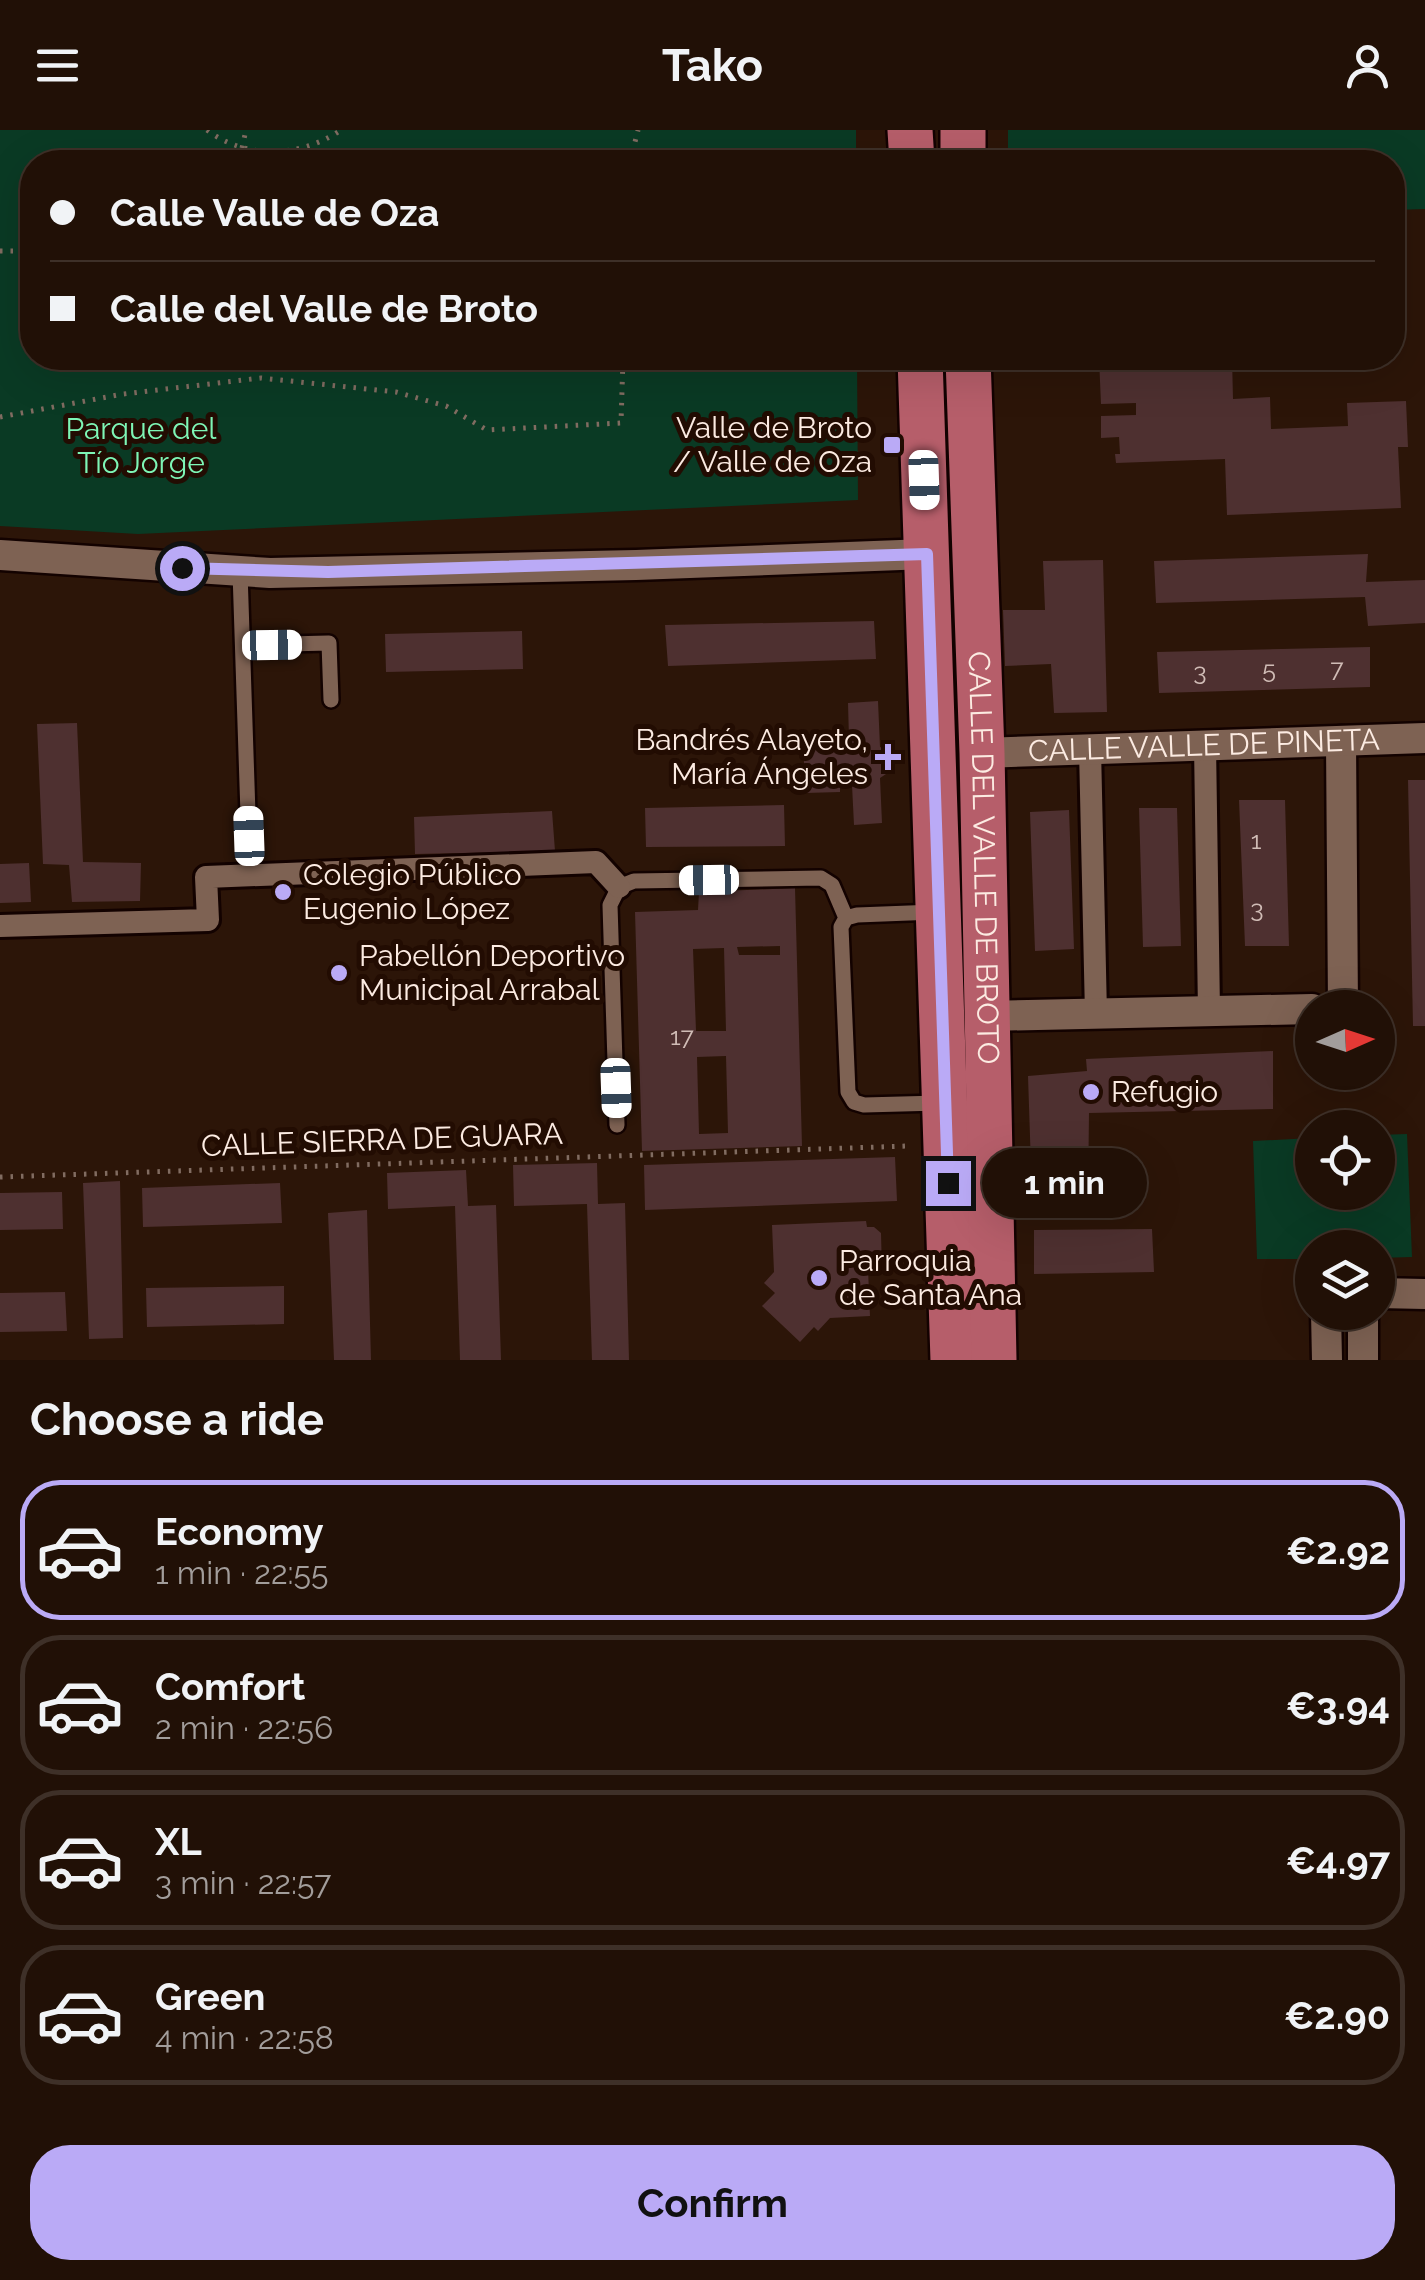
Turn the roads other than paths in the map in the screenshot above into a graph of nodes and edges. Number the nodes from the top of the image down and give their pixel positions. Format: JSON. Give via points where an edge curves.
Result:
{"nodes":[{"id":1,"x":920,"y":370,"type":"edge"},
{"id":2,"x":968,"y":370,"type":"edge"},
{"id":3,"x":927,"y":554,"type":"junction"},
{"id":4,"x":0,"y":555,"type":"edge"},
{"id":5,"x":240,"y":572,"type":"junction"},
{"id":6,"x":243,"y":646,"type":"junction"},
{"id":7,"x":331,"y":700,"type":"dead end"},
{"id":8,"x":1425,"y":738,"type":"edge"},
{"id":9,"x":1340,"y":741,"type":"junction"},
{"id":10,"x":1205,"y":746,"type":"junction"},
{"id":11,"x":1090,"y":749,"type":"junction"},
{"id":12,"x":982,"y":753,"type":"junction"},
{"id":13,"x":250,"y":875,"type":"junction"},
{"id":14,"x":618,"y":887,"type":"junction"},
{"id":15,"x":939,"y":911,"type":"junction"},
{"id":16,"x":846,"y":918,"type":"junction"},
{"id":17,"x":0,"y":926,"type":"edge"},
{"id":18,"x":1343,"y":990,"type":"edge"},
{"id":19,"x":1295,"y":1009,"type":"edge"},
{"id":20,"x":1209,"y":1011,"type":"junction"},
{"id":21,"x":1096,"y":1014,"type":"junction"},
{"id":22,"x":987,"y":1016,"type":"junction"},
{"id":23,"x":946,"y":1124,"type":"junction"},
{"id":24,"x":617,"y":1125,"type":"dead end"},
{"id":25,"x":1395,"y":1294,"type":"edge"},
{"id":26,"x":1425,"y":1294,"type":"edge"},
{"id":27,"x":1326,"y":1330,"type":"edge"},
{"id":28,"x":1363,"y":1330,"type":"edge"},
{"id":29,"x":953,"y":1360,"type":"edge"},
{"id":30,"x":994,"y":1360,"type":"edge"},
{"id":31,"x":1327,"y":1360,"type":"edge"},
{"id":32,"x":1363,"y":1360,"type":"edge"}],
"edges":[{"from":1,"to":3,"type":"main road","name":"CALLE DEL VALLE DE BROTO"},
{"from":2,"to":12,"type":"main road","name":"CALLE DEL VALLE DE BROTO"},
{"from":3,"to":5,"type":"street"},
{"from":3,"to":15,"type":"main road","name":"CALLE DEL VALLE DE BROTO"},
{"from":4,"to":5,"type":"street"},
{"from":5,"to":6,"type":"lane"},
{"from":6,"to":7,"type":"lane","via":[[329,644]]},
{"from":6,"to":13,"type":"lane"},
{"from":8,"to":9,"type":"street","name":"CALLE VALLE DE PINETA"},
{"from":9,"to":10,"type":"street","name":"CALLE VALLE DE PINETA"},
{"from":9,"to":18,"type":"street"},
{"from":10,"to":11,"type":"street","name":"CALLE VALLE DE PINETA"},
{"from":10,"to":20,"type":"street"},
{"from":11,"to":12,"type":"street","name":"CALLE VALLE DE PINETA"},
{"from":11,"to":21,"type":"street"},
{"from":12,"to":22,"type":"main road","name":"CALLE DEL VALLE DE BROTO"},
{"from":13,"to":14,"type":"street","via":[[596,862]]},
{"from":13,"to":17,"type":"street","via":[[206,877],[208,920]]},
{"from":14,"to":16,"type":"lane","via":[[634,881],[821,878],[832,884]]},
{"from":14,"to":24,"type":"lane","via":[[610,904]]},
{"from":15,"to":16,"type":"lane"},
{"from":15,"to":23,"type":"main road","name":"CALLE DEL VALLE DE BROTO"},
{"from":16,"to":23,"type":"lane","via":[[841,928],[848,1092],[854,1102]]},
{"from":19,"to":20,"type":"street"},
{"from":20,"to":21,"type":"street"},
{"from":21,"to":22,"type":"street"},
{"from":22,"to":30,"type":"main road","name":"CALLE DEL VALLE DE BROTO"},
{"from":23,"to":29,"type":"main road","name":"CALLE DEL VALLE DE BROTO"},
{"from":25,"to":26,"type":"street"},
{"from":27,"to":31,"type":"street"},
{"from":28,"to":32,"type":"street"}]}
